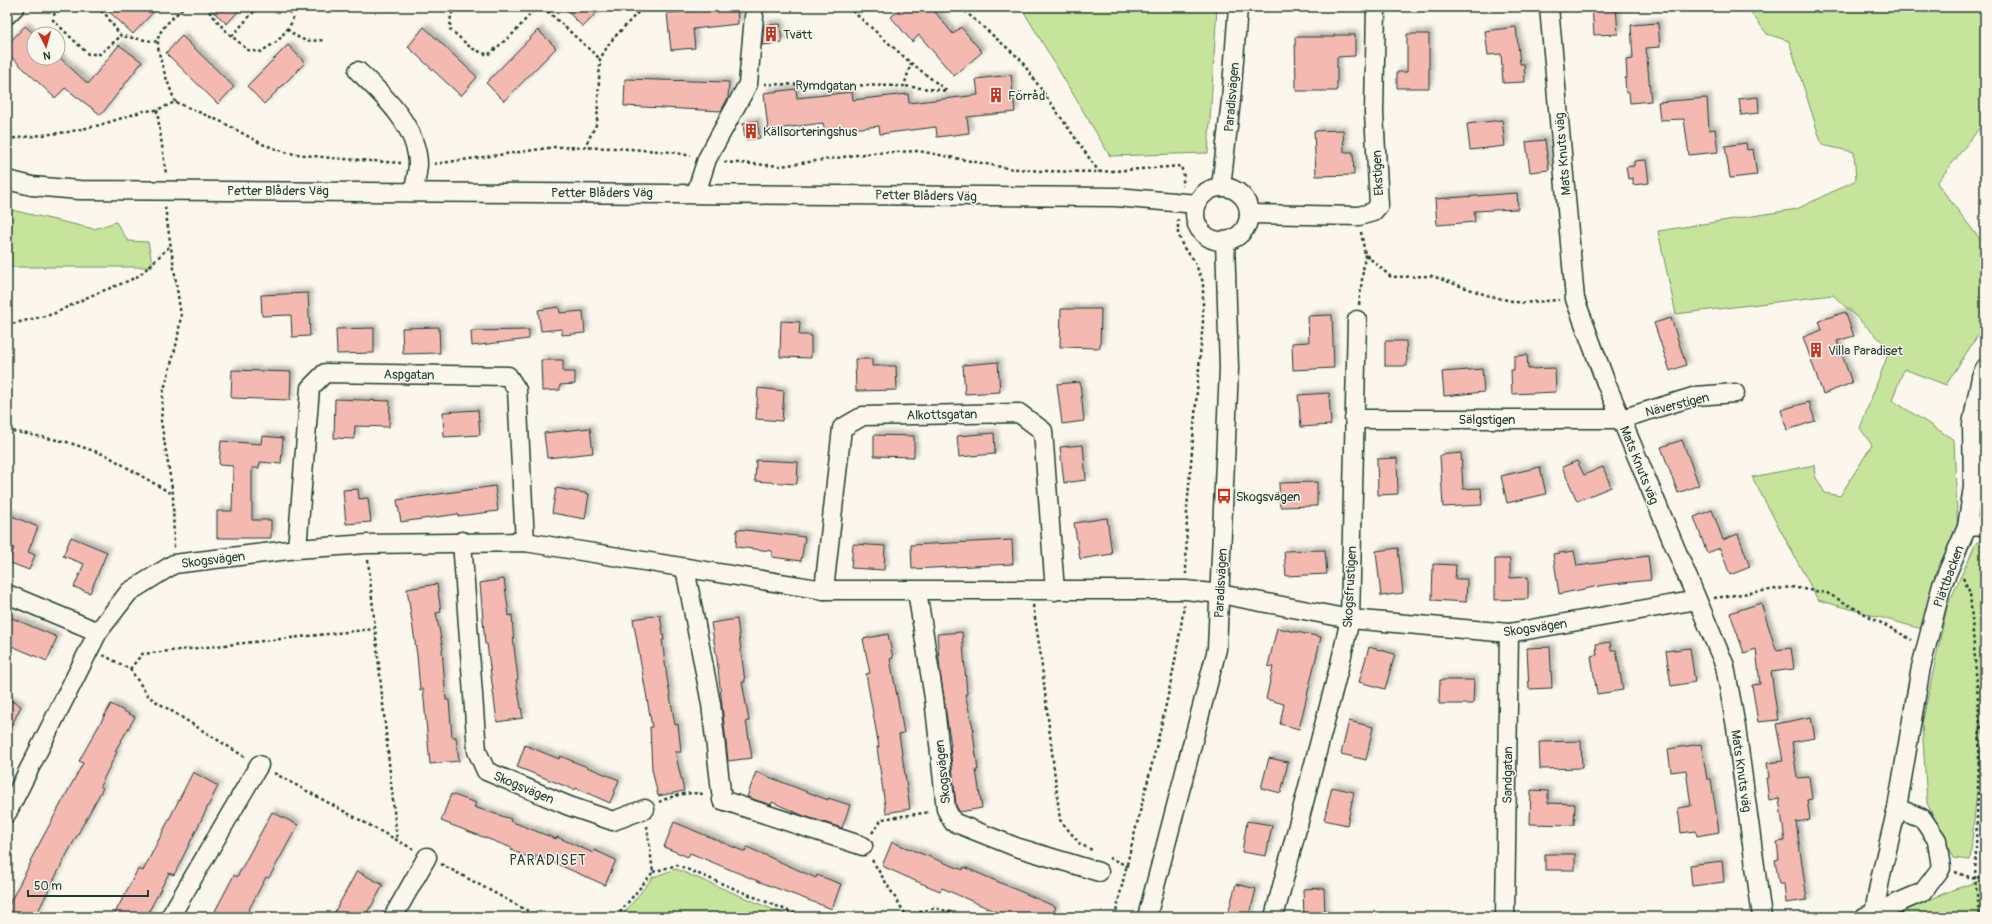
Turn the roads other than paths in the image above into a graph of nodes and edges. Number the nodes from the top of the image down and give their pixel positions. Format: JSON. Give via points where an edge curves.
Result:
{"nodes":[{"id":1,"x":15,"y":7,"type":"edge"},
{"id":2,"x":1238,"y":7,"type":"edge"},
{"id":3,"x":1376,"y":7,"type":"edge"},
{"id":4,"x":1549,"y":7,"type":"edge"},
{"id":5,"x":7,"y":15,"type":"edge"},
{"id":6,"x":754,"y":16,"type":"dead end"},
{"id":7,"x":358,"y":71,"type":"dead end"},
{"id":8,"x":7,"y":180,"type":"edge"},
{"id":9,"x":1221,"y":187,"type":"junction"},
{"id":10,"x":414,"y":191,"type":"junction"},
{"id":11,"x":696,"y":193,"type":"junction"},
{"id":12,"x":1197,"y":204,"type":"junction"},
{"id":13,"x":1249,"y":214,"type":"junction"},
{"id":14,"x":1225,"y":241,"type":"junction"},
{"id":15,"x":1357,"y":320,"type":"road end"},
{"id":16,"x":1985,"y":368,"type":"edge"},
{"id":17,"x":1735,"y":393,"type":"dead end"},
{"id":18,"x":1354,"y":419,"type":"junction"},
{"id":19,"x":1621,"y":419,"type":"junction"},
{"id":20,"x":1985,"y":526,"type":"edge"},
{"id":21,"x":1967,"y":527,"type":"junction"},
{"id":22,"x":462,"y":542,"type":"junction"},
{"id":23,"x":525,"y":542,"type":"junction"},
{"id":24,"x":297,"y":549,"type":"junction"},
{"id":25,"x":685,"y":568,"type":"junction"},
{"id":26,"x":824,"y":590,"type":"junction"},
{"id":27,"x":917,"y":591,"type":"junction"},
{"id":28,"x":1055,"y":591,"type":"junction"},
{"id":29,"x":7,"y":594,"type":"edge"},
{"id":30,"x":1220,"y":594,"type":"junction"},
{"id":31,"x":1697,"y":600,"type":"junction"},
{"id":32,"x":1350,"y":619,"type":"junction"},
{"id":33,"x":98,"y":632,"type":"junction"},
{"id":34,"x":1509,"y":633,"type":"junction"},
{"id":35,"x":259,"y":765,"type":"road end"},
{"id":36,"x":1897,"y":808,"type":"junction"},
{"id":37,"x":645,"y":809,"type":"road end"},
{"id":38,"x":7,"y":813,"type":"edge"},
{"id":39,"x":863,"y":846,"type":"road end"},
{"id":40,"x":427,"y":856,"type":"road end"},
{"id":41,"x":1102,"y":861,"type":"road end"},
{"id":42,"x":1869,"y":915,"type":"edge"},
{"id":43,"x":170,"y":917,"type":"edge"},
{"id":44,"x":393,"y":917,"type":"edge"},
{"id":45,"x":1147,"y":917,"type":"edge"},
{"id":46,"x":1274,"y":917,"type":"edge"},
{"id":47,"x":1505,"y":917,"type":"edge"},
{"id":48,"x":1762,"y":917,"type":"edge"}],
"edges":[{"from":1,"to":5,"type":"street"},
{"from":2,"to":9,"type":"street","name":"Paradisvägen"},
{"from":3,"to":13,"type":"street","name":"Ekstigen","via":[[1374,113],[1379,205],[1373,212],[1359,216]]},
{"from":4,"to":19,"type":"street","name":"Mats Knuts väg","via":[[1575,299]]},
{"from":6,"to":11,"type":"street","via":[[748,84],[707,159]]},
{"from":7,"to":10,"type":"street","via":[[387,100],[406,124],[416,148],[418,164]]},
{"from":8,"to":10,"type":"street","name":"Petter Blåders Väg","via":[[32,186],[79,190]]},
{"from":9,"to":12,"type":"street","via":[[1206,192]]},
{"from":9,"to":13,"type":"street","via":[[1237,192],[1248,205]]},
{"from":10,"to":11,"type":"street","name":"Petter Blåders Väg"},
{"from":11,"to":12,"type":"street","name":"Petter Blåders Väg","via":[[1116,197]]},
{"from":12,"to":14,"type":"street","via":[[1196,222],[1200,230],[1207,237]]},
{"from":13,"to":14,"type":"street","via":[[1246,225],[1239,235]]},
{"from":14,"to":30,"type":"street","name":"Paradisvägen","via":[[1229,368]]},
{"from":15,"to":18,"type":"street","name":"Skogsfrustigen"},
{"from":16,"to":21,"type":"street","name":"Plättbacken","via":[[1981,376],[1972,424],[1973,487]]},
{"from":17,"to":19,"type":"street","name":"Näverstigen","via":[[1696,396]]},
{"from":18,"to":19,"type":"street","name":"Sälgstigen"},
{"from":18,"to":32,"type":"street","name":"Skogsfrustigen"},
{"from":19,"to":31,"type":"street","name":"Mats Knuts väg"},
{"from":20,"to":21,"type":"street"},
{"from":21,"to":36,"type":"street","name":"Plättbacken","via":[[1942,585],[1920,667]]},
{"from":22,"to":23,"type":"street","name":"Skogsvägen"},
{"from":22,"to":24,"type":"street","name":"Skogsvägen","via":[[367,544]]},
{"from":22,"to":37,"type":"street","name":"Skogsvägen","via":[[477,751],[486,771],[562,804],[613,820]]},
{"from":23,"to":24,"type":"street","name":"Aspgatan","via":[[517,390],[508,376],[325,373],[310,388]]},
{"from":23,"to":25,"type":"street","name":"Skogsvägen"},
{"from":24,"to":33,"type":"street","name":"Skogsvägen","via":[[174,564],[129,592]]},
{"from":25,"to":26,"type":"street","name":"Skogsvägen"},
{"from":25,"to":39,"type":"street","via":[[711,704],[722,800]]},
{"from":26,"to":27,"type":"street","name":"Skogsvägen"},
{"from":26,"to":28,"type":"street","name":"Alkottsgatan","via":[[842,428],[863,416],[1019,413],[1043,431]]},
{"from":27,"to":28,"type":"street","name":"Skogsvägen"},
{"from":27,"to":41,"type":"street","name":"Skogsvägen","via":[[934,698],[946,810],[952,822],[1016,847]]},
{"from":28,"to":30,"type":"street","name":"Skogsvägen","via":[[1186,590]]},
{"from":29,"to":33,"type":"street"},
{"from":30,"to":32,"type":"street","name":"Skogsvägen"},
{"from":30,"to":45,"type":"street","name":"Paradisvägen","via":[[1217,649]]},
{"from":31,"to":34,"type":"street","name":"Skogsvägen"},
{"from":31,"to":48,"type":"street","name":"Mats Knuts väg","via":[[1725,666]]},
{"from":32,"to":34,"type":"street","name":"Skogsvägen"},
{"from":32,"to":46,"type":"street","name":"Skogsfrustigen"},
{"from":33,"to":38,"type":"street","name":"Skogsvägen"},
{"from":34,"to":47,"type":"street","name":"Sandgatan"},
{"from":35,"to":43,"type":"street"},
{"from":36,"to":42,"type":"street","name":"Plättbacken"},
{"from":36,"to":42,"type":"street","name":"Plättbacken","via":[[1922,818],[1937,840],[1941,868],[1923,892]]},
{"from":40,"to":44,"type":"street"}]}
